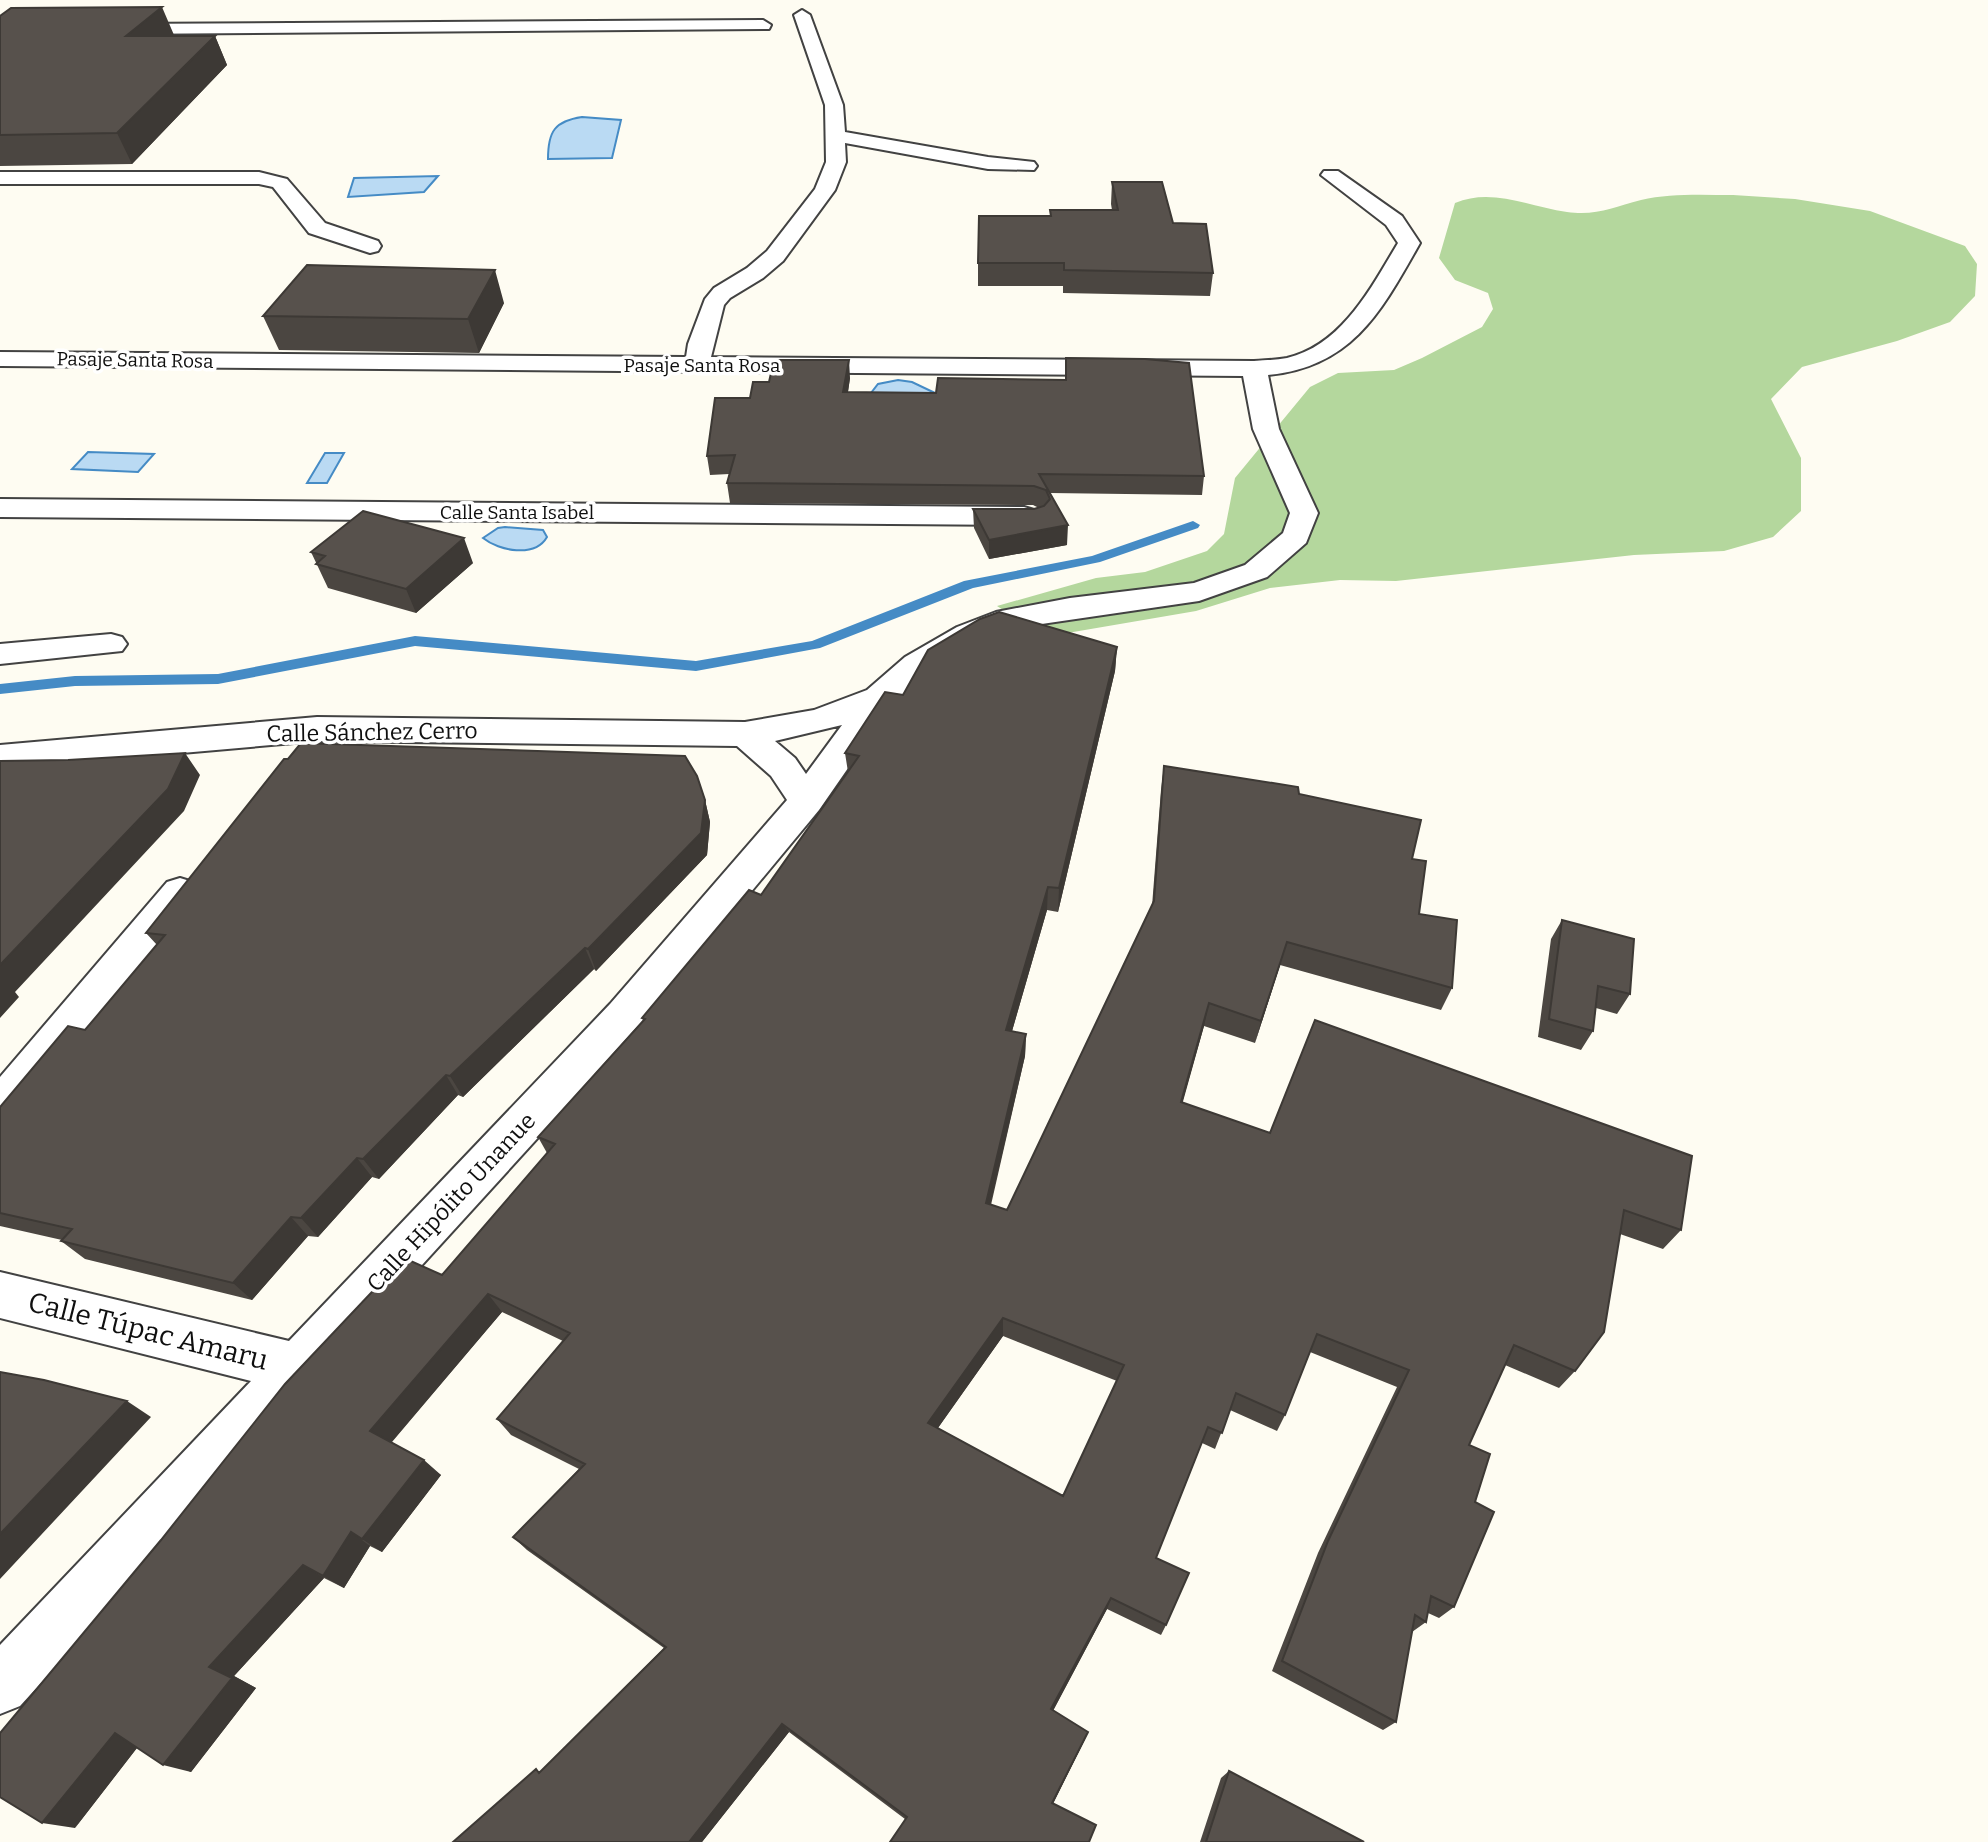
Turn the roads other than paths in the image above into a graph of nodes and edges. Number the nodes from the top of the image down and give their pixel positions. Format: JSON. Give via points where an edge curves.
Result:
{"nodes":[{"id":1,"x":365,"y":7,"type":"dead end"},
{"id":2,"x":802,"y":15,"type":"dead end"},
{"id":3,"x":763,"y":25,"type":"dead end"},
{"id":4,"x":94,"y":29,"type":"edge"},
{"id":5,"x":337,"y":29,"type":"junction"},
{"id":6,"x":835,"y":137,"type":"junction"},
{"id":7,"x":1027,"y":166,"type":"dead end"},
{"id":8,"x":1331,"y":175,"type":"dead end"},
{"id":9,"x":0,"y":178,"type":"edge"},
{"id":10,"x":370,"y":246,"type":"dead end"},
{"id":11,"x":0,"y":359,"type":"edge"},
{"id":12,"x":697,"y":365,"type":"junction"},
{"id":13,"x":1254,"y":369,"type":"junction"},
{"id":14,"x":0,"y":508,"type":"edge"},
{"id":15,"x":1033,"y":516,"type":"edge"},
{"id":16,"x":111,"y":644,"type":"dead end"},
{"id":17,"x":0,"y":654,"type":"edge"},
{"id":18,"x":880,"y":698,"type":"junction"},
{"id":19,"x":317,"y":729,"type":"junction"},
{"id":20,"x":745,"y":734,"type":"junction"},
{"id":21,"x":0,"y":757,"type":"edge"},
{"id":22,"x":281,"y":771,"type":"edge"},
{"id":23,"x":806,"y":800,"type":"junction"},
{"id":24,"x":202,"y":866,"type":"edge"},
{"id":25,"x":0,"y":1108,"type":"edge"},
{"id":26,"x":0,"y":1295,"type":"edge"},
{"id":27,"x":295,"y":1367,"type":"junction"},
{"id":28,"x":0,"y":1686,"type":"edge"}],
"edges":[{"from":1,"to":5,"type":"street"},
{"from":2,"to":6,"type":"street","via":[[834,105]]},
{"from":3,"to":5,"type":"street"},
{"from":4,"to":5,"type":"street"},
{"from":6,"to":7,"type":"street"},
{"from":6,"to":12,"type":"street","via":[[836,162],[825,190],[775,256],[713,304]]},
{"from":8,"to":13,"type":"street","name":"Pasaje Santa Rosa","via":[[1394,221],[1409,243],[1370,310],[1349,335],[1302,361]]},
{"from":9,"to":10,"type":"street","via":[[259,178],[280,183],[317,228]]},
{"from":11,"to":12,"type":"street","name":"Pasaje Santa Rosa"},
{"from":12,"to":13,"type":"street","name":"Pasaje Santa Rosa"},
{"from":13,"to":18,"type":"street","via":[[1266,429],[1304,513],[1296,537],[1256,570],[1199,592],[1007,619],[968,634],[916,664]]},
{"from":14,"to":15,"type":"street","name":"Calle Santa Isabel"},
{"from":16,"to":17,"type":"street"},
{"from":18,"to":20,"type":"street","name":"Calle Sánchez Cerro","via":[[827,719]]},
{"from":18,"to":23,"type":"street","name":"Calle Hipólito Unanue"},
{"from":19,"to":20,"type":"street","name":"Calle Sánchez Cerro"},
{"from":19,"to":21,"type":"street","name":"Calle Sánchez Cerro"},
{"from":19,"to":22,"type":"street"},
{"from":20,"to":23,"type":"street","via":[[783,767]]},
{"from":23,"to":27,"type":"street","name":"Calle Hipólito Unanue","via":[[624,1016]]},
{"from":24,"to":25,"type":"street"},
{"from":26,"to":27,"type":"street","name":"Calle Túpac Amaru"},
{"from":27,"to":28,"type":"street","name":"Calle Hipólito Unanue"}]}
